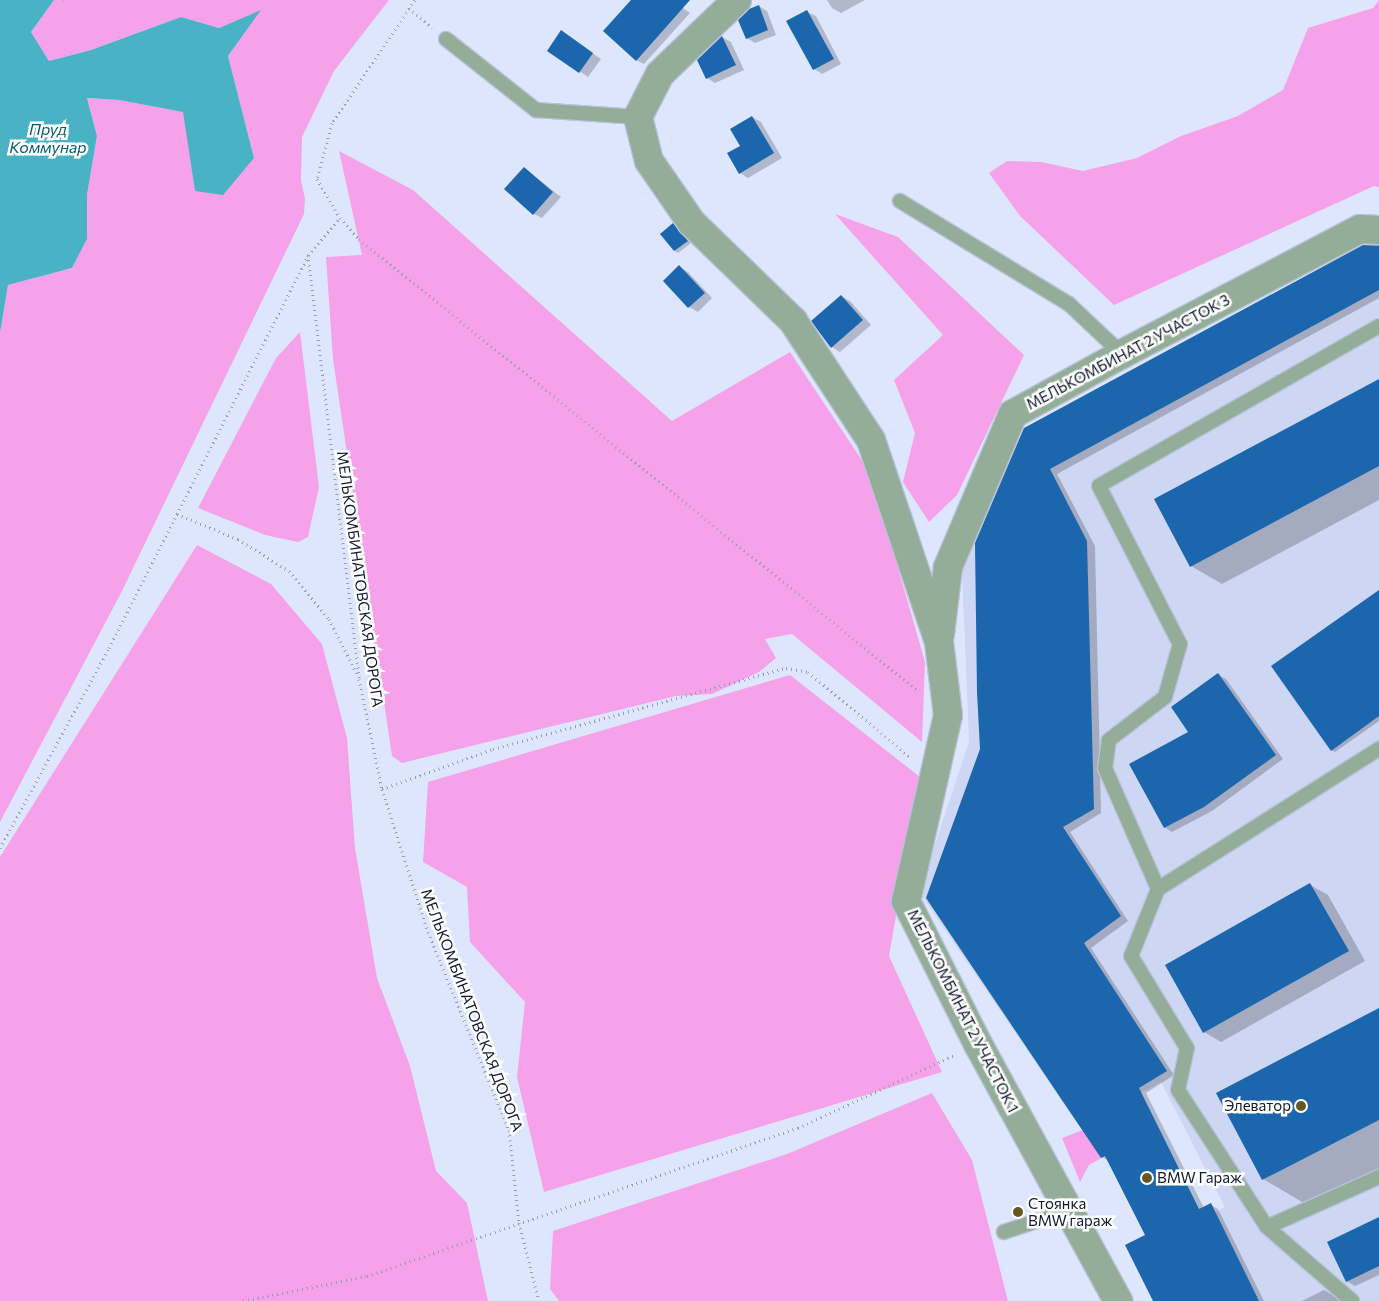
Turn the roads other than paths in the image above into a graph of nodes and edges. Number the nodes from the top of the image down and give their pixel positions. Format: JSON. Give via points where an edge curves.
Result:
{"nodes":[{"id":1,"x":737,"y":0,"type":"edge"},
{"id":2,"x":446,"y":39,"type":"road end"},
{"id":3,"x":638,"y":117,"type":"junction"},
{"id":4,"x":900,"y":201,"type":"dead end"},
{"id":5,"x":1379,"y":230,"type":"edge"},
{"id":6,"x":1379,"y":326,"type":"edge"},
{"id":7,"x":1122,"y":354,"type":"junction"},
{"id":8,"x":939,"y":642,"type":"junction"},
{"id":9,"x":1379,"y":749,"type":"edge"},
{"id":10,"x":1158,"y":890,"type":"junction"},
{"id":11,"x":1379,"y":1177,"type":"edge"},
{"id":12,"x":1070,"y":1210,"type":"junction"},
{"id":13,"x":1268,"y":1227,"type":"junction"},
{"id":14,"x":1004,"y":1232,"type":"dead end"},
{"id":15,"x":1118,"y":1301,"type":"edge"},
{"id":16,"x":1352,"y":1301,"type":"edge"}],
"edges":[{"from":1,"to":3,"type":"street","via":[[660,74]]},
{"from":2,"to":3,"type":"lane","via":[[536,110]]},
{"from":3,"to":8,"type":"street","via":[[649,161],[692,223],[793,321],[871,440]]},
{"from":4,"to":7,"type":"lane","via":[[1068,304]]},
{"from":5,"to":7,"type":"street","name":"МЕЛЬКОМБИНАТ 2 УЧАСТОК 3","via":[[1360,230]]},
{"from":6,"to":10,"type":"lane","via":[[1099,486],[1180,644],[1165,697],[1109,740],[1105,768]]},
{"from":7,"to":8,"type":"street","name":"МЕЛЬКОМБИНАТ 2 УЧАСТОК 3","via":[[1013,414],[948,567]]},
{"from":8,"to":12,"type":"street","name":"МЕЛЬКОМБИНАТ 2 УЧАСТОК 1","via":[[948,715],[906,901],[978,1044]]},
{"from":9,"to":10,"type":"lane"},
{"from":10,"to":13,"type":"lane","via":[[1131,956],[1187,1048],[1178,1090]]},
{"from":11,"to":13,"type":"lane"},
{"from":12,"to":14,"type":"lane"},
{"from":12,"to":15,"type":"street","name":"МЕЛЬКОМБИНАТ 2 УЧАСТОК 1"},
{"from":13,"to":16,"type":"lane"}]}
